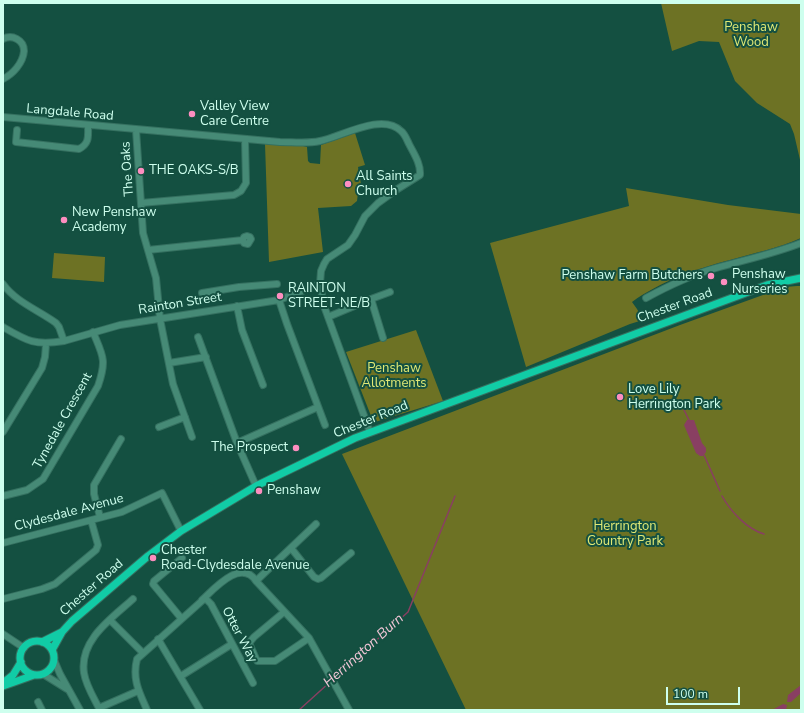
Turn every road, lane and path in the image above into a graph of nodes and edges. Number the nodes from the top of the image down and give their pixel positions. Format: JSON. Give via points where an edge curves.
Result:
{"nodes":[{"id":1,"x":3,"y":39,"type":"edge"},
{"id":2,"x":3,"y":79,"type":"edge"},
{"id":3,"x":3,"y":117,"type":"edge"},
{"id":4,"x":88,"y":125,"type":"junction"},
{"id":5,"x":17,"y":130,"type":"dead end"},
{"id":6,"x":136,"y":130,"type":"junction"},
{"id":7,"x":244,"y":139,"type":"junction"},
{"id":8,"x":141,"y":203,"type":"junction"},
{"id":9,"x":242,"y":240,"type":"dead end"},
{"id":10,"x":801,"y":243,"type":"edge"},
{"id":11,"x":148,"y":250,"type":"junction"},
{"id":12,"x":799,"y":279,"type":"edge"},
{"id":13,"x":3,"y":284,"type":"edge"},
{"id":14,"x":278,"y":284,"type":"dead end"},
{"id":15,"x":320,"y":284,"type":"junction"},
{"id":16,"x":390,"y":292,"type":"dead end"},
{"id":17,"x":202,"y":293,"type":"dead end"},
{"id":18,"x":646,"y":298,"type":"dead end"},
{"id":19,"x":371,"y":299,"type":"junction"},
{"id":20,"x":279,"y":300,"type":"junction"},
{"id":21,"x":240,"y":306,"type":"junction"},
{"id":22,"x":328,"y":317,"type":"junction"},
{"id":23,"x":160,"y":318,"type":"junction"},
{"id":24,"x":3,"y":327,"type":"edge"},
{"id":25,"x":93,"y":332,"type":"junction"},
{"id":26,"x":198,"y":337,"type":"dead end"},
{"id":27,"x":383,"y":338,"type":"dead end"},
{"id":28,"x":64,"y":341,"type":"junction"},
{"id":29,"x":46,"y":344,"type":"junction"},
{"id":30,"x":206,"y":357,"type":"junction"},
{"id":31,"x":169,"y":363,"type":"junction"},
{"id":32,"x":263,"y":385,"type":"dead end"},
{"id":33,"x":318,"y":407,"type":"junction"},
{"id":34,"x":185,"y":417,"type":"junction"},
{"id":35,"x":325,"y":425,"type":"dead end"},
{"id":36,"x":158,"y":427,"type":"dead end"},
{"id":37,"x":3,"y":432,"type":"edge"},
{"id":38,"x":370,"y":432,"type":"junction"},
{"id":39,"x":192,"y":437,"type":"dead end"},
{"id":40,"x":121,"y":439,"type":"dead end"},
{"id":41,"x":237,"y":443,"type":"junction"},
{"id":42,"x":256,"y":486,"type":"junction"},
{"id":43,"x":3,"y":496,"type":"edge"},
{"id":44,"x":100,"y":517,"type":"junction"},
{"id":45,"x":91,"y":520,"type":"junction"},
{"id":46,"x":316,"y":524,"type":"dead end"},
{"id":47,"x":181,"y":531,"type":"junction"},
{"id":48,"x":3,"y":543,"type":"edge"},
{"id":49,"x":291,"y":548,"type":"junction"},
{"id":50,"x":351,"y":554,"type":"dead end"},
{"id":51,"x":182,"y":558,"type":"dead end"},
{"id":52,"x":256,"y":581,"type":"junction"},
{"id":53,"x":3,"y":599,"type":"edge"},
{"id":54,"x":133,"y":599,"type":"dead end"},
{"id":55,"x":203,"y":600,"type":"junction"},
{"id":56,"x":284,"y":612,"type":"junction"},
{"id":57,"x":181,"y":618,"type":"junction"},
{"id":58,"x":110,"y":620,"type":"junction"},
{"id":59,"x":62,"y":632,"type":"junction"},
{"id":60,"x":3,"y":634,"type":"edge"},
{"id":61,"x":309,"y":638,"type":"junction"},
{"id":62,"x":158,"y":639,"type":"junction"},
{"id":63,"x":42,"y":642,"type":"junction"},
{"id":64,"x":232,"y":644,"type":"junction"},
{"id":65,"x":24,"y":648,"type":"junction"},
{"id":66,"x":52,"y":650,"type":"junction"},
{"id":67,"x":143,"y":653,"type":"junction"},
{"id":68,"x":54,"y":660,"type":"junction"},
{"id":69,"x":21,"y":662,"type":"junction"},
{"id":70,"x":43,"y":674,"type":"junction"},
{"id":71,"x":34,"y":675,"type":"junction"},
{"id":72,"x":181,"y":676,"type":"junction"},
{"id":73,"x":3,"y":683,"type":"edge"},
{"id":74,"x":253,"y":683,"type":"dead end"},
{"id":75,"x":3,"y":686,"type":"edge"},
{"id":76,"x":70,"y":691,"type":"junction"},
{"id":77,"x":138,"y":691,"type":"junction"},
{"id":78,"x":100,"y":709,"type":"edge"},
{"id":79,"x":80,"y":710,"type":"edge"},
{"id":80,"x":147,"y":710,"type":"edge"},
{"id":81,"x":200,"y":710,"type":"edge"},
{"id":82,"x":349,"y":710,"type":"edge"}],
"edges":[{"from":1,"to":2,"type":"street","via":[[17,39],[22,44],[24,53],[16,70]]},
{"from":3,"to":4,"type":"street","name":"Langdale Road"},
{"from":4,"to":5,"type":"street","via":[[88,139],[84,146],[79,148],[16,142]]},
{"from":4,"to":6,"type":"street","name":"Langdale Road"},
{"from":6,"to":7,"type":"street","name":"Langdale Road"},
{"from":6,"to":8,"type":"street","name":"The Oaks"},
{"from":7,"to":8,"type":"street","via":[[246,183],[241,191],[234,195]]},
{"from":7,"to":15,"type":"street","name":"Langdale Road","via":[[280,142],[319,141],[367,125],[391,125],[401,131],[416,157],[420,176],[396,190],[370,211],[348,244],[327,259],[321,271]]},
{"from":8,"to":11,"type":"street","name":"The Oaks","via":[[143,234]]},
{"from":9,"to":11,"type":"street"},
{"from":10,"to":18,"type":"street","via":[[684,279]]},
{"from":11,"to":23,"type":"street","name":"The Oaks","via":[[156,278]]},
{"from":12,"to":38,"type":"main road","name":"Chester Road","via":[[767,285]]},
{"from":13,"to":28,"type":"street","via":[[21,301],[56,323]]},
{"from":14,"to":17,"type":"street"},
{"from":15,"to":20,"type":"street","name":"Rainton Street"},
{"from":15,"to":22,"type":"street"},
{"from":16,"to":19,"type":"street"},
{"from":19,"to":22,"type":"street"},
{"from":19,"to":27,"type":"street"},
{"from":20,"to":21,"type":"street","name":"Rainton Street"},
{"from":20,"to":33,"type":"street"},
{"from":21,"to":23,"type":"street","name":"Rainton Street"},
{"from":21,"to":32,"type":"street","via":[[242,330]]},
{"from":22,"to":38,"type":"street"},
{"from":23,"to":25,"type":"street","name":"Rainton Street"},
{"from":23,"to":31,"type":"street","name":"The Oaks"},
{"from":24,"to":29,"type":"street","via":[[30,342]]},
{"from":25,"to":28,"type":"street","name":"Rainton Street"},
{"from":25,"to":43,"type":"street","name":"Tynedale Crescent","via":[[104,362],[98,386],[43,480],[26,490]]},
{"from":26,"to":30,"type":"street"},
{"from":28,"to":29,"type":"street","name":"Rainton Street"},
{"from":29,"to":37,"type":"street","via":[[42,368]]},
{"from":30,"to":31,"type":"street"},
{"from":30,"to":41,"type":"street"},
{"from":31,"to":34,"type":"street","name":"The Oaks","via":[[173,384]]},
{"from":33,"to":35,"type":"street"},
{"from":33,"to":41,"type":"street"},
{"from":34,"to":36,"type":"street"},
{"from":34,"to":39,"type":"street","name":"The Oaks"},
{"from":38,"to":42,"type":"main road","name":"Chester Road"},
{"from":40,"to":44,"type":"street","via":[[94,485]]},
{"from":41,"to":42,"type":"street"},
{"from":42,"to":47,"type":"main road","name":"Chester Road"},
{"from":44,"to":45,"type":"street","name":"Clydesdale Avenue"},
{"from":44,"to":47,"type":"street","name":"Clydesdale Avenue","via":[[122,512],[162,493]]},
{"from":45,"to":48,"type":"street","name":"Clydesdale Avenue"},
{"from":45,"to":53,"type":"street","via":[[98,545],[96,550],[56,584]]},
{"from":46,"to":49,"type":"street"},
{"from":47,"to":59,"type":"main road","name":"Chester Road","via":[[148,556]]},
{"from":49,"to":50,"type":"street","via":[[318,579]]},
{"from":49,"to":52,"type":"street"},
{"from":51,"to":57,"type":"street","via":[[153,584]]},
{"from":52,"to":55,"type":"street","via":[[254,577],[242,572],[230,575]]},
{"from":52,"to":56,"type":"street"},
{"from":54,"to":58,"type":"street"},
{"from":55,"to":57,"type":"street"},
{"from":55,"to":64,"type":"street","name":"Otter Way","via":[[210,604]]},
{"from":56,"to":61,"type":"street"},
{"from":56,"to":61,"type":"street","via":[[249,643],[257,661],[275,661]]},
{"from":57,"to":62,"type":"street"},
{"from":58,"to":67,"type":"street"},
{"from":58,"to":78,"type":"street","via":[[89,644],[84,660],[88,686]]},
{"from":59,"to":63,"type":"main road"},
{"from":59,"to":66,"type":"main road"},
{"from":60,"to":65,"type":"street"},
{"from":61,"to":82,"type":"street"},
{"from":62,"to":67,"type":"street"},
{"from":62,"to":72,"type":"street"},
{"from":63,"to":65,"type":"main road","via":[[30,643]]},
{"from":63,"to":66,"type":"main road"},
{"from":64,"to":72,"type":"street"},
{"from":64,"to":74,"type":"street","name":"Otter Way"},
{"from":65,"to":69,"type":"main road"},
{"from":66,"to":68,"type":"main road"},
{"from":67,"to":77,"type":"street","via":[[137,659],[134,671]]},
{"from":68,"to":70,"type":"main road","via":[[51,668]]},
{"from":68,"to":76,"type":"street"},
{"from":69,"to":71,"type":"main road","via":[[26,670]]},
{"from":69,"to":73,"type":"main road","via":[[13,675]]},
{"from":70,"to":71,"type":"main road"},
{"from":70,"to":76,"type":"street"},
{"from":71,"to":75,"type":"main road"},
{"from":72,"to":81,"type":"street"},
{"from":76,"to":79,"type":"street"},
{"from":77,"to":78,"type":"street"},
{"from":77,"to":80,"type":"street"}]}
